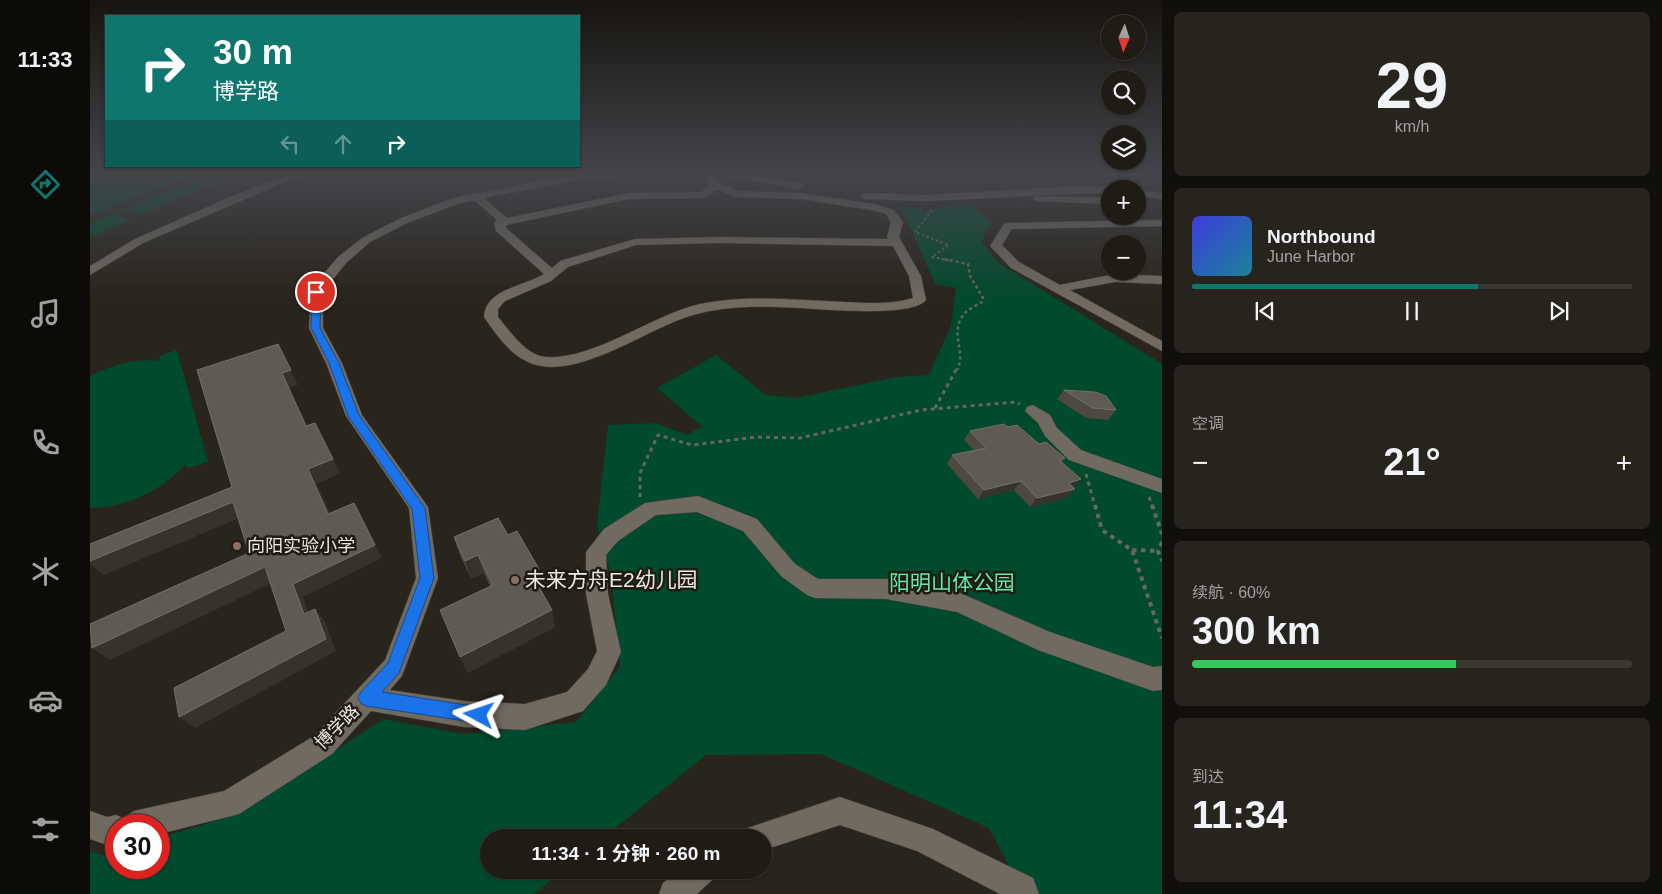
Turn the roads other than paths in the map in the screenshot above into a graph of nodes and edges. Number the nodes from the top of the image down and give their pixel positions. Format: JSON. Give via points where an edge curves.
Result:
{"nodes":[{"id":1,"x":198,"y":215,"type":"edge"},
{"id":2,"x":418,"y":215,"type":"edge"},
{"id":3,"x":497,"y":215,"type":"edge"},
{"id":4,"x":540,"y":215,"type":"edge"},
{"id":5,"x":892,"y":215,"type":"edge"},
{"id":6,"x":505,"y":222,"type":"junction"},
{"id":7,"x":1162,"y":223,"type":"edge"},
{"id":8,"x":896,"y":243,"type":"junction"},
{"id":9,"x":90,"y":271,"type":"edge"},
{"id":10,"x":551,"y":273,"type":"junction"},
{"id":11,"x":1162,"y":280,"type":"edge"},
{"id":12,"x":1057,"y":289,"type":"junction"},
{"id":13,"x":1162,"y":347,"type":"edge"},
{"id":14,"x":1034,"y":412,"type":"road end"},
{"id":15,"x":1162,"y":486,"type":"edge"},
{"id":16,"x":1162,"y":678,"type":"edge"},
{"id":17,"x":366,"y":698,"type":"junction"},
{"id":18,"x":170,"y":817,"type":"edge"},
{"id":19,"x":90,"y":825,"type":"edge"},
{"id":20,"x":105,"y":830,"type":"edge"},
{"id":21,"x":772,"y":833,"type":"edge"},
{"id":22,"x":692,"y":879,"type":"edge"},
{"id":23,"x":674,"y":894,"type":"edge"},
{"id":24,"x":1024,"y":894,"type":"edge"}],
"edges":[{"from":1,"to":9,"type":"street","via":[[139,241]]},
{"from":2,"to":17,"type":"street","name":"博学路","via":[[366,240],[342,260],[316,292],[316,328],[334,363],[354,416],[418,508],[427,578],[394,668]]},
{"from":3,"to":6,"type":"street"},
{"from":4,"to":6,"type":"street"},
{"from":5,"to":8,"type":"street","via":[[898,222],[893,237]]},
{"from":6,"to":10,"type":"street","via":[[500,223],[500,229]]},
{"from":7,"to":12,"type":"street","via":[[1008,226],[996,246],[1014,265]]},
{"from":8,"to":10,"type":"street","via":[[636,242],[564,264]]},
{"from":8,"to":10,"type":"street","via":[[921,290],[919,300],[905,305],[732,303],[700,308],[662,320],[573,360],[547,363],[529,357],[508,337],[492,317],[491,309],[500,298],[547,278]]},
{"from":11,"to":12,"type":"street","via":[[1115,278]]},
{"from":12,"to":13,"type":"street"},
{"from":14,"to":15,"type":"street","via":[[1075,455]]},
{"from":16,"to":17,"type":"street","via":[[1154,679],[1046,642],[960,602],[886,589],[815,588],[788,570],[750,524],[698,504],[652,508],[611,535],[596,552],[597,594],[609,652],[597,677],[574,702],[525,717],[464,714]]},
{"from":17,"to":18,"type":"street","name":"博学路","via":[[323,745],[229,804]]},
{"from":19,"to":20,"type":"street"},
{"from":21,"to":24,"type":"street","via":[[840,811],[923,839],[1022,889]]},
{"from":22,"to":23,"type":"street"}]}
